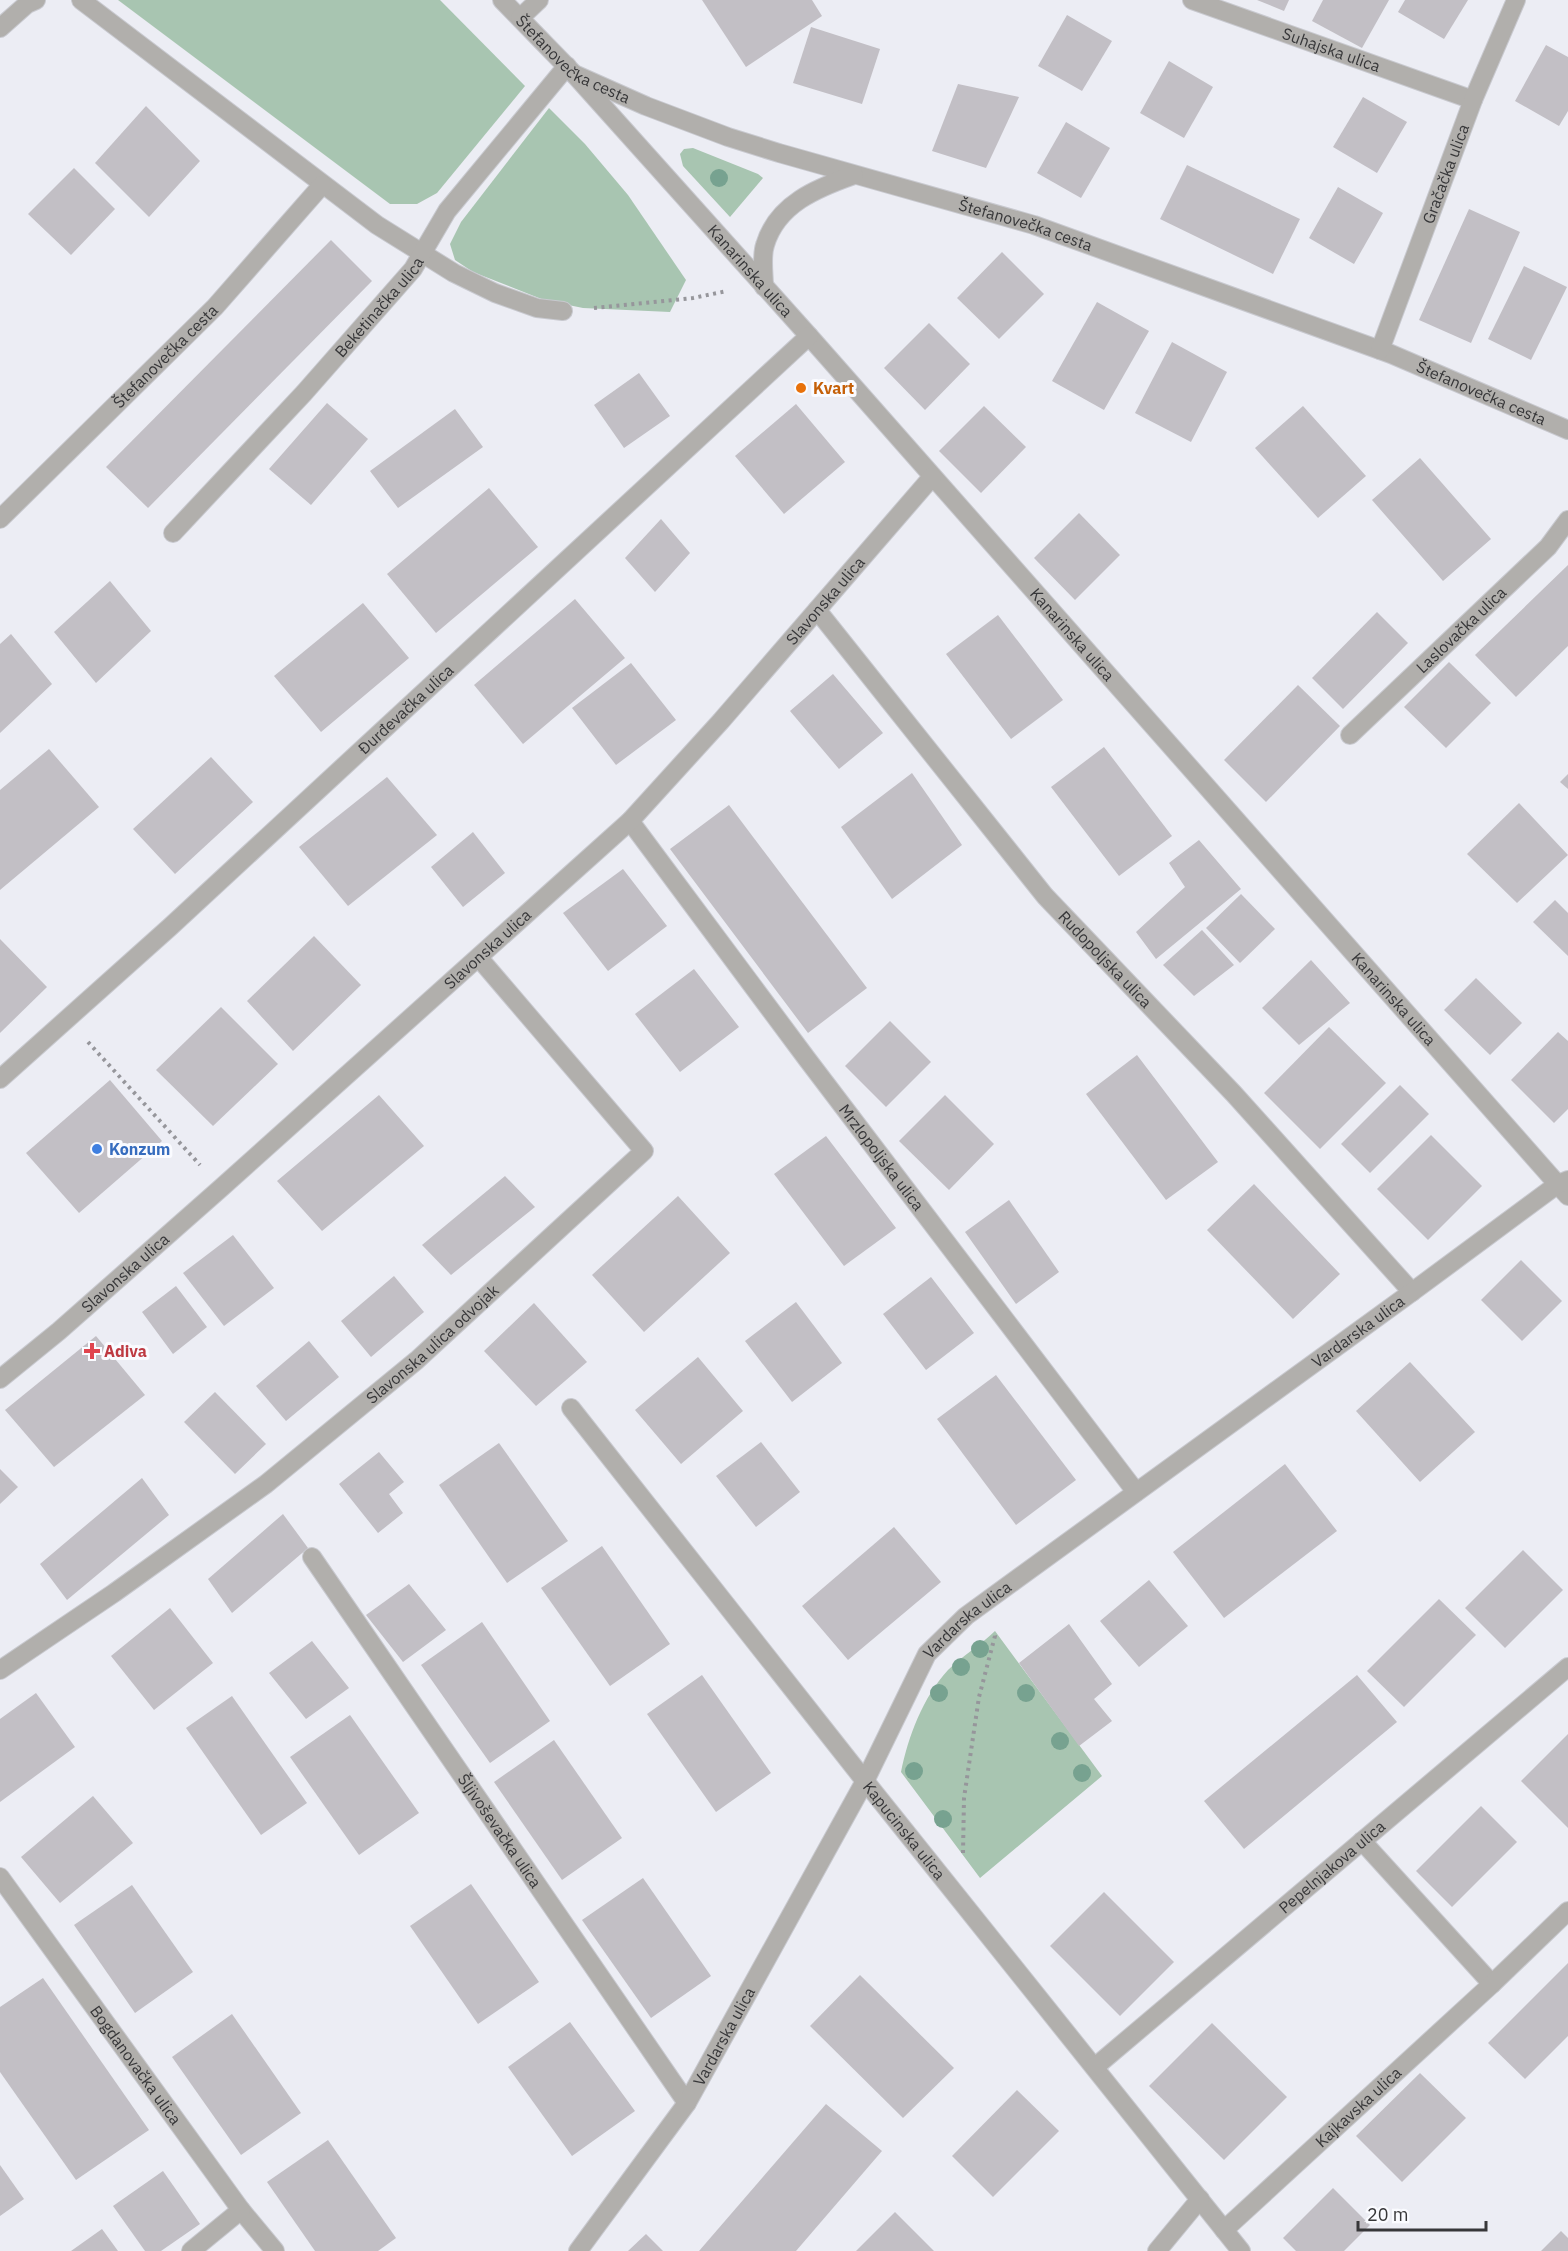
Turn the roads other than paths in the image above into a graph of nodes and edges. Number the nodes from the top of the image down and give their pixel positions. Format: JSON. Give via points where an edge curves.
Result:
{"nodes":[{"id":1,"x":36,"y":0,"type":"edge"},
{"id":2,"x":81,"y":0,"type":"edge"},
{"id":3,"x":502,"y":0,"type":"edge"},
{"id":4,"x":539,"y":0,"type":"edge"},
{"id":5,"x":1192,"y":0,"type":"edge"},
{"id":6,"x":1516,"y":0,"type":"edge"},
{"id":7,"x":520,"y":18,"type":"junction"},
{"id":8,"x":0,"y":28,"type":"edge"},
{"id":9,"x":571,"y":70,"type":"junction"},
{"id":10,"x":1473,"y":100,"type":"junction"},
{"id":11,"x":854,"y":175,"type":"junction"},
{"id":12,"x":322,"y":185,"type":"junction"},
{"id":13,"x":422,"y":253,"type":"junction"},
{"id":14,"x":764,"y":287,"type":"junction"},
{"id":15,"x":563,"y":311,"type":"road end"},
{"id":16,"x":809,"y":336,"type":"junction"},
{"id":17,"x":1380,"y":350,"type":"junction"},
{"id":18,"x":1568,"y":430,"type":"edge"},
{"id":19,"x":932,"y":477,"type":"junction"},
{"id":20,"x":0,"y":519,"type":"edge"},
{"id":21,"x":1568,"y":520,"type":"edge"},
{"id":22,"x":174,"y":533,"type":"dead end"},
{"id":23,"x":817,"y":610,"type":"junction"},
{"id":24,"x":1350,"y":735,"type":"dead end"},
{"id":25,"x":630,"y":821,"type":"junction"},
{"id":26,"x":479,"y":958,"type":"junction"},
{"id":27,"x":0,"y":1079,"type":"edge"},
{"id":28,"x":1565,"y":1187,"type":"edge"},
{"id":29,"x":1413,"y":1292,"type":"junction"},
{"id":30,"x":0,"y":1379,"type":"edge"},
{"id":31,"x":571,"y":1408,"type":"dead end"},
{"id":32,"x":1136,"y":1492,"type":"junction"},
{"id":33,"x":312,"y":1557,"type":"dead end"},
{"id":34,"x":1568,"y":1667,"type":"edge"},
{"id":35,"x":0,"y":1670,"type":"edge"},
{"id":36,"x":865,"y":1781,"type":"junction"},
{"id":37,"x":1362,"y":1841,"type":"junction"},
{"id":38,"x":0,"y":1877,"type":"edge"},
{"id":39,"x":1568,"y":1911,"type":"edge"},
{"id":40,"x":1492,"y":1984,"type":"junction"},
{"id":41,"x":1095,"y":2067,"type":"junction"},
{"id":42,"x":687,"y":2103,"type":"junction"},
{"id":43,"x":1200,"y":2199,"type":"junction"},
{"id":44,"x":241,"y":2210,"type":"junction"},
{"id":45,"x":1224,"y":2230,"type":"junction"},
{"id":46,"x":191,"y":2251,"type":"edge"},
{"id":47,"x":275,"y":2251,"type":"edge"},
{"id":48,"x":578,"y":2251,"type":"edge"},
{"id":49,"x":1157,"y":2251,"type":"edge"},
{"id":50,"x":1241,"y":2251,"type":"edge"}],
"edges":[{"from":1,"to":8,"type":"street"},
{"from":2,"to":12,"type":"street"},
{"from":3,"to":7,"type":"street","name":"Štefanovečka cesta"},
{"from":4,"to":7,"type":"street"},
{"from":5,"to":10,"type":"street","name":"Suhajska ulica"},
{"from":6,"to":10,"type":"street","name":"Gračačka ulica"},
{"from":7,"to":9,"type":"street","name":"Štefanovečka cesta"},
{"from":9,"to":11,"type":"street","name":"Štefanovečka cesta","via":[[646,106],[707,129]]},
{"from":9,"to":13,"type":"street","name":"Beketinačka ulica","via":[[447,211]]},
{"from":9,"to":14,"type":"street","name":"Kanarinska ulica"},
{"from":10,"to":17,"type":"street","name":"Gračačka ulica"},
{"from":11,"to":14,"type":"street","via":[[802,196],[771,229],[764,246]]},
{"from":11,"to":17,"type":"street","name":"Štefanovečka cesta","via":[[1034,225]]},
{"from":12,"to":13,"type":"street"},
{"from":12,"to":20,"type":"street","name":"Štefanovečka cesta","via":[[215,307]]},
{"from":13,"to":15,"type":"street","via":[[495,293],[537,308]]},
{"from":13,"to":22,"type":"street","name":"Beketinačka ulica","via":[[413,269],[319,376]]},
{"from":14,"to":16,"type":"street","name":"Kanarinska ulica"},
{"from":16,"to":19,"type":"street","name":"Kanarinska ulica"},
{"from":16,"to":27,"type":"street","name":"Đurđevačka ulica","via":[[170,927]]},
{"from":17,"to":18,"type":"street","name":"Štefanovečka cesta"},
{"from":19,"to":23,"type":"street","name":"Slavonska ulica"},
{"from":19,"to":28,"type":"street","name":"Kanarinska ulica"},
{"from":21,"to":24,"type":"street","name":"Laslovačka ulica","via":[[1548,547]]},
{"from":23,"to":25,"type":"street","name":"Slavonska ulica"},
{"from":23,"to":29,"type":"street","name":"Rudopoljska ulica","via":[[1045,896]]},
{"from":25,"to":26,"type":"street","name":"Slavonska ulica"},
{"from":25,"to":32,"type":"street","name":"Mrzlopoljska ulica"},
{"from":26,"to":30,"type":"street","name":"Slavonska ulica"},
{"from":26,"to":35,"type":"street","name":"Slavonska ulica odvojak","via":[[644,1151],[417,1360],[266,1484]]},
{"from":28,"to":29,"type":"street","name":"Vardarska ulica"},
{"from":29,"to":32,"type":"street","name":"Vardarska ulica"},
{"from":31,"to":36,"type":"street","name":"Kapucinska ulica"},
{"from":32,"to":36,"type":"street","name":"Vardarska ulica","via":[[966,1616],[927,1654]]},
{"from":33,"to":42,"type":"street","name":"Šljivoševačka ulica"},
{"from":34,"to":37,"type":"street","name":"Pepelnjakova ulica"},
{"from":36,"to":41,"type":"street","name":"Kapucinska ulica"},
{"from":36,"to":42,"type":"street","name":"Vardarska ulica"},
{"from":37,"to":40,"type":"street"},
{"from":37,"to":41,"type":"street","name":"Pepelnjakova ulica"},
{"from":38,"to":44,"type":"street","name":"Bogdanovačka ulica"},
{"from":39,"to":40,"type":"street","name":"Kajkavska ulica"},
{"from":40,"to":45,"type":"street","name":"Kajkavska ulica"},
{"from":41,"to":43,"type":"street","name":"Kapucinska ulica"},
{"from":42,"to":48,"type":"street","name":"Vardarska ulica"},
{"from":43,"to":45,"type":"street","name":"Kapucinska ulica"},
{"from":43,"to":49,"type":"street"},
{"from":44,"to":46,"type":"street"},
{"from":44,"to":47,"type":"street","name":"Bogdanovačka ulica"},
{"from":45,"to":50,"type":"street","name":"Kapucinska ulica"}]}
